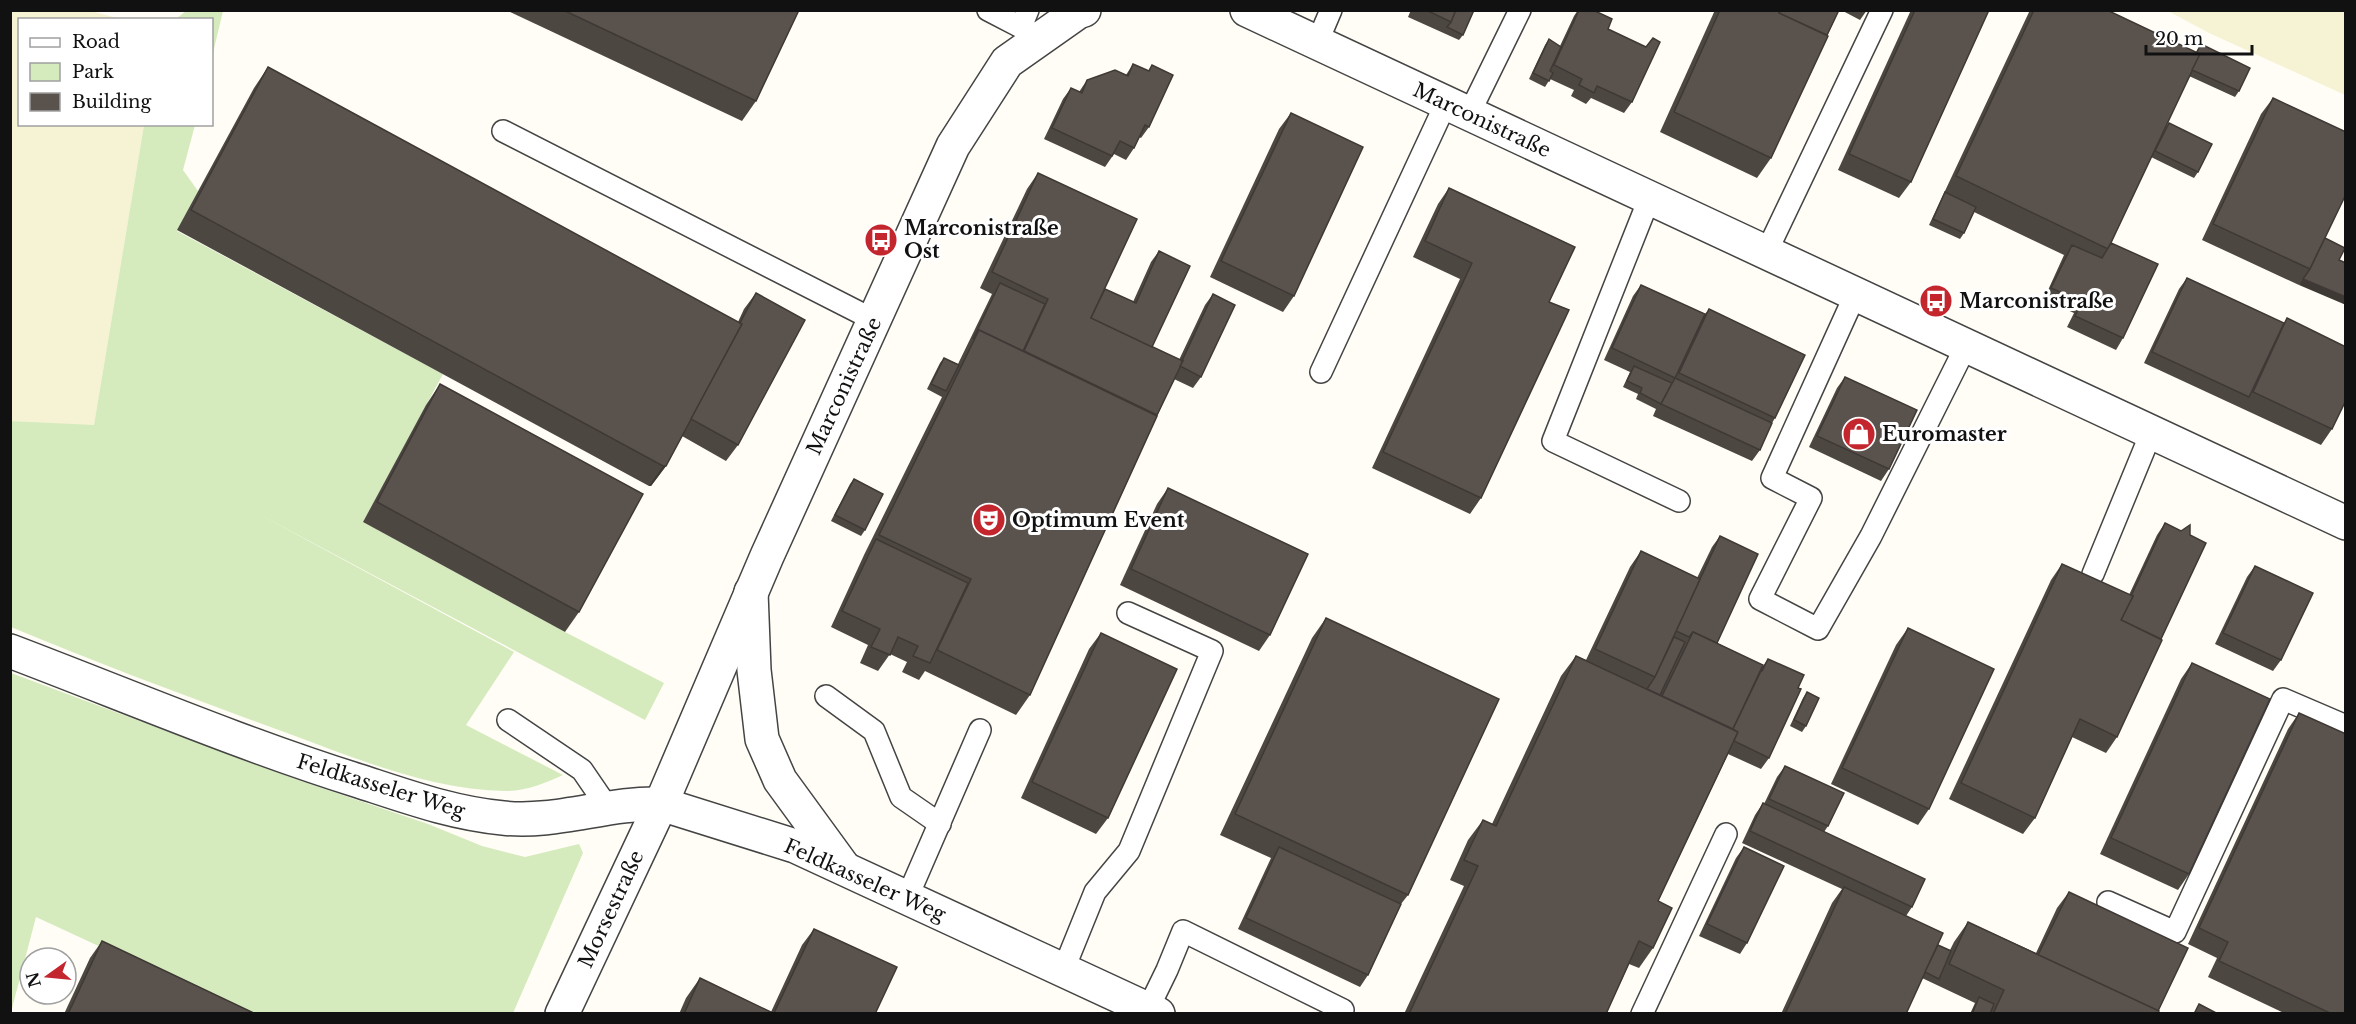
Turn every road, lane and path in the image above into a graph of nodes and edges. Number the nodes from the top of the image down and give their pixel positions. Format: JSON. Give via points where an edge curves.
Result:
{"nodes":[{"id":1,"x":988,"y":10,"type":"edge"},
{"id":2,"x":1084,"y":10,"type":"edge"},
{"id":3,"x":1248,"y":10,"type":"edge"},
{"id":4,"x":1331,"y":10,"type":"edge"},
{"id":5,"x":1520,"y":10,"type":"edge"},
{"id":6,"x":1882,"y":10,"type":"edge"},
{"id":7,"x":1030,"y":25,"type":"edge"},
{"id":8,"x":1317,"y":43,"type":"junction"},
{"id":9,"x":1457,"y":109,"type":"junction"},
{"id":10,"x":503,"y":131,"type":"dead end"},
{"id":11,"x":1649,"y":199,"type":"junction"},
{"id":12,"x":1766,"y":253,"type":"junction"},
{"id":13,"x":1855,"y":295,"type":"junction"},
{"id":14,"x":874,"y":320,"type":"junction"},
{"id":15,"x":1966,"y":346,"type":"junction"},
{"id":16,"x":1321,"y":372,"type":"dead end"},
{"id":17,"x":2151,"y":433,"type":"junction"},
{"id":18,"x":1679,"y":501,"type":"dead end"},
{"id":19,"x":2342,"y":513,"type":"edge"},
{"id":20,"x":2093,"y":574,"type":"dead end"},
{"id":21,"x":751,"y":592,"type":"junction"},
{"id":22,"x":1128,"y":613,"type":"dead end"},
{"id":23,"x":10,"y":651,"type":"edge"},
{"id":24,"x":826,"y":696,"type":"dead end"},
{"id":25,"x":508,"y":720,"type":"dead end"},
{"id":26,"x":2346,"y":726,"type":"edge"},
{"id":27,"x":981,"y":730,"type":"dead end"},
{"id":28,"x":661,"y":804,"type":"junction"},
{"id":29,"x":608,"y":808,"type":"junction"},
{"id":30,"x":940,"y":824,"type":"junction"},
{"id":31,"x":1726,"y":834,"type":"dead end"},
{"id":32,"x":844,"y":869,"type":"junction"},
{"id":33,"x":907,"y":898,"type":"junction"},
{"id":34,"x":2108,"y":902,"type":"dead end"},
{"id":35,"x":1063,"y":971,"type":"junction"},
{"id":36,"x":1153,"y":1011,"type":"edge"},
{"id":37,"x":562,"y":1014,"type":"edge"},
{"id":38,"x":1341,"y":1014,"type":"edge"},
{"id":39,"x":1641,"y":1014,"type":"edge"}],
"edges":[{"from":1,"to":7,"type":"lane"},
{"from":2,"to":7,"type":"street","name":"Marconistraße"},
{"from":3,"to":8,"type":"street","name":"Marconistraße"},
{"from":4,"to":8,"type":"lane"},
{"from":5,"to":9,"type":"lane"},
{"from":6,"to":12,"type":"lane"},
{"from":7,"to":14,"type":"street","name":"Marconistraße","via":[[953,146]]},
{"from":8,"to":9,"type":"street","name":"Marconistraße"},
{"from":9,"to":11,"type":"street","name":"Marconistraße"},
{"from":9,"to":16,"type":"lane"},
{"from":10,"to":14,"type":"lane"},
{"from":11,"to":12,"type":"street","name":"Marconistraße"},
{"from":11,"to":18,"type":"lane","via":[[1553,441]]},
{"from":12,"to":13,"type":"street","name":"Marconistraße"},
{"from":13,"to":15,"type":"street","name":"Marconistraße"},
{"from":13,"to":15,"type":"lane","via":[[1772,478],[1811,498],[1760,599],[1818,629],[1871,536]]},
{"from":14,"to":21,"type":"street","name":"Marconistraße"},
{"from":15,"to":17,"type":"street","name":"Marconistraße"},
{"from":17,"to":19,"type":"street","name":"Marconistraße"},
{"from":17,"to":20,"type":"lane"},
{"from":21,"to":28,"type":"street","name":"Marconistraße"},
{"from":21,"to":32,"type":"street","via":[[762,739],[780,780]]},
{"from":22,"to":35,"type":"lane","via":[[1212,651],[1129,851],[1095,892]]},
{"from":23,"to":29,"type":"street","name":"Feldkasseler Weg","via":[[306,765],[456,812],[506,819],[544,819]]},
{"from":24,"to":30,"type":"lane","via":[[874,731],[901,797]]},
{"from":25,"to":29,"type":"lane","via":[[582,770]]},
{"from":26,"to":34,"type":"lane","via":[[2283,699],[2175,932]]},
{"from":27,"to":30,"type":"lane"},
{"from":28,"to":29,"type":"street","name":"Feldkasseler Weg"},
{"from":28,"to":32,"type":"street","name":"Feldkasseler Weg","via":[[795,846]]},
{"from":28,"to":37,"type":"street","name":"Morsestraße"},
{"from":30,"to":33,"type":"lane"},
{"from":31,"to":39,"type":"lane"},
{"from":32,"to":33,"type":"street","name":"Feldkasseler Weg"},
{"from":33,"to":35,"type":"street","name":"Feldkasseler Weg"},
{"from":35,"to":36,"type":"street","name":"Feldkasseler Weg"},
{"from":36,"to":38,"type":"lane","via":[[1183,931],[1343,1010]]}]}
